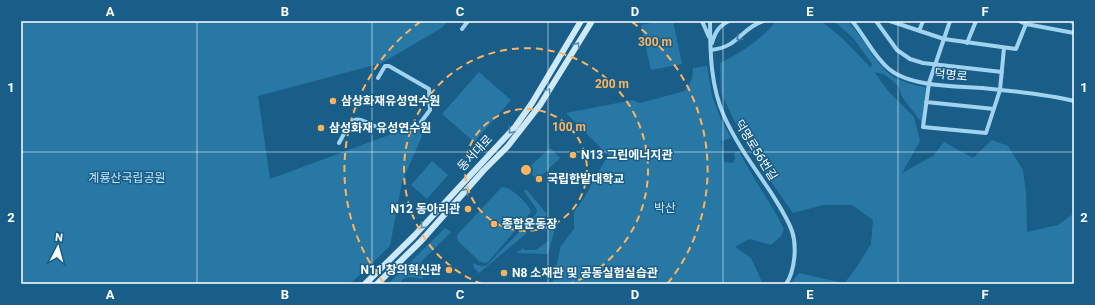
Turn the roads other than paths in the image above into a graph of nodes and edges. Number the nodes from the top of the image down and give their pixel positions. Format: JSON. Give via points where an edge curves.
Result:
{"nodes":[{"id":1,"x":468,"y":21,"type":"edge"},
{"id":2,"x":581,"y":21,"type":"edge"},
{"id":3,"x":592,"y":21,"type":"edge"},
{"id":4,"x":702,"y":21,"type":"edge"},
{"id":5,"x":710,"y":21,"type":"edge"},
{"id":6,"x":729,"y":21,"type":"edge"},
{"id":7,"x":763,"y":21,"type":"edge"},
{"id":8,"x":852,"y":21,"type":"edge"},
{"id":9,"x":876,"y":21,"type":"edge"},
{"id":10,"x":890,"y":21,"type":"edge"},
{"id":11,"x":923,"y":21,"type":"edge"},
{"id":12,"x":950,"y":21,"type":"edge"},
{"id":13,"x":976,"y":21,"type":"edge"},
{"id":14,"x":1019,"y":21,"type":"edge"},
{"id":15,"x":857,"y":23,"type":"edge"},
{"id":16,"x":1026,"y":24,"type":"junction"},
{"id":17,"x":462,"y":29,"type":"dead end"},
{"id":18,"x":920,"y":31,"type":"junction"},
{"id":19,"x":1074,"y":33,"type":"edge"},
{"id":20,"x":944,"y":39,"type":"junction"},
{"id":21,"x":967,"y":43,"type":"junction"},
{"id":22,"x":711,"y":48,"type":"junction"},
{"id":23,"x":1004,"y":48,"type":"junction"},
{"id":24,"x":935,"y":64,"type":"junction"},
{"id":25,"x":1002,"y":72,"type":"junction"},
{"id":26,"x":378,"y":78,"type":"dead end"},
{"id":27,"x":929,"y":83,"type":"junction"},
{"id":28,"x":1000,"y":90,"type":"junction"},
{"id":29,"x":1074,"y":101,"type":"edge"},
{"id":30,"x":926,"y":102,"type":"junction"},
{"id":31,"x":994,"y":109,"type":"junction"},
{"id":32,"x":421,"y":122,"type":"dead end"},
{"id":33,"x":383,"y":130,"type":"dead end"},
{"id":34,"x":339,"y":143,"type":"dead end"},
{"id":35,"x":365,"y":284,"type":"edge"},
{"id":36,"x":376,"y":284,"type":"edge"},
{"id":37,"x":786,"y":284,"type":"edge"}],
"edges":[{"from":1,"to":17,"type":"street"},
{"from":2,"to":35,"type":"street","name":"동서대로","one_way":true,"via":[[515,127],[414,236]]},
{"from":36,"to":3,"type":"street","name":"동서대로","one_way":true,"via":[[421,241],[508,146],[540,105]]},
{"from":4,"to":22,"type":"street"},
{"from":5,"to":22,"type":"street","name":"덕명로56번길"},
{"from":6,"to":22,"type":"street","via":[[716,32]]},
{"from":7,"to":22,"type":"street","one_way":true,"via":[[733,43],[720,49]]},
{"from":8,"to":15,"type":"street","name":"덕명로"},
{"from":9,"to":24,"type":"street","via":[[894,47],[905,57]]},
{"from":10,"to":18,"type":"street"},
{"from":11,"to":18,"type":"street"},
{"from":12,"to":20,"type":"street"},
{"from":13,"to":21,"type":"street"},
{"from":14,"to":16,"type":"street"},
{"from":15,"to":27,"type":"street","name":"덕명로","via":[[880,60],[888,68],[905,78]]},
{"from":16,"to":19,"type":"street"},
{"from":16,"to":23,"type":"street","via":[[1016,49]]},
{"from":18,"to":20,"type":"street"},
{"from":20,"to":21,"type":"street"},
{"from":20,"to":24,"type":"street"},
{"from":21,"to":23,"type":"street"},
{"from":22,"to":37,"type":"street","name":"덕명로56번길","via":[[714,88],[724,116],[780,207],[792,232],[793,260]]},
{"from":23,"to":25,"type":"street"},
{"from":24,"to":25,"type":"street"},
{"from":24,"to":27,"type":"street"},
{"from":25,"to":28,"type":"street"},
{"from":26,"to":32,"type":"street","via":[[385,66],[389,66],[429,89],[430,110]]},
{"from":27,"to":28,"type":"street","name":"덕명로"},
{"from":27,"to":30,"type":"street"},
{"from":28,"to":29,"type":"street","name":"덕명로"},
{"from":28,"to":31,"type":"street"},
{"from":30,"to":31,"type":"street"},
{"from":30,"to":31,"type":"street","via":[[923,127],[986,133]]},
{"from":33,"to":34,"type":"street","via":[[355,119],[350,122]]}]}
